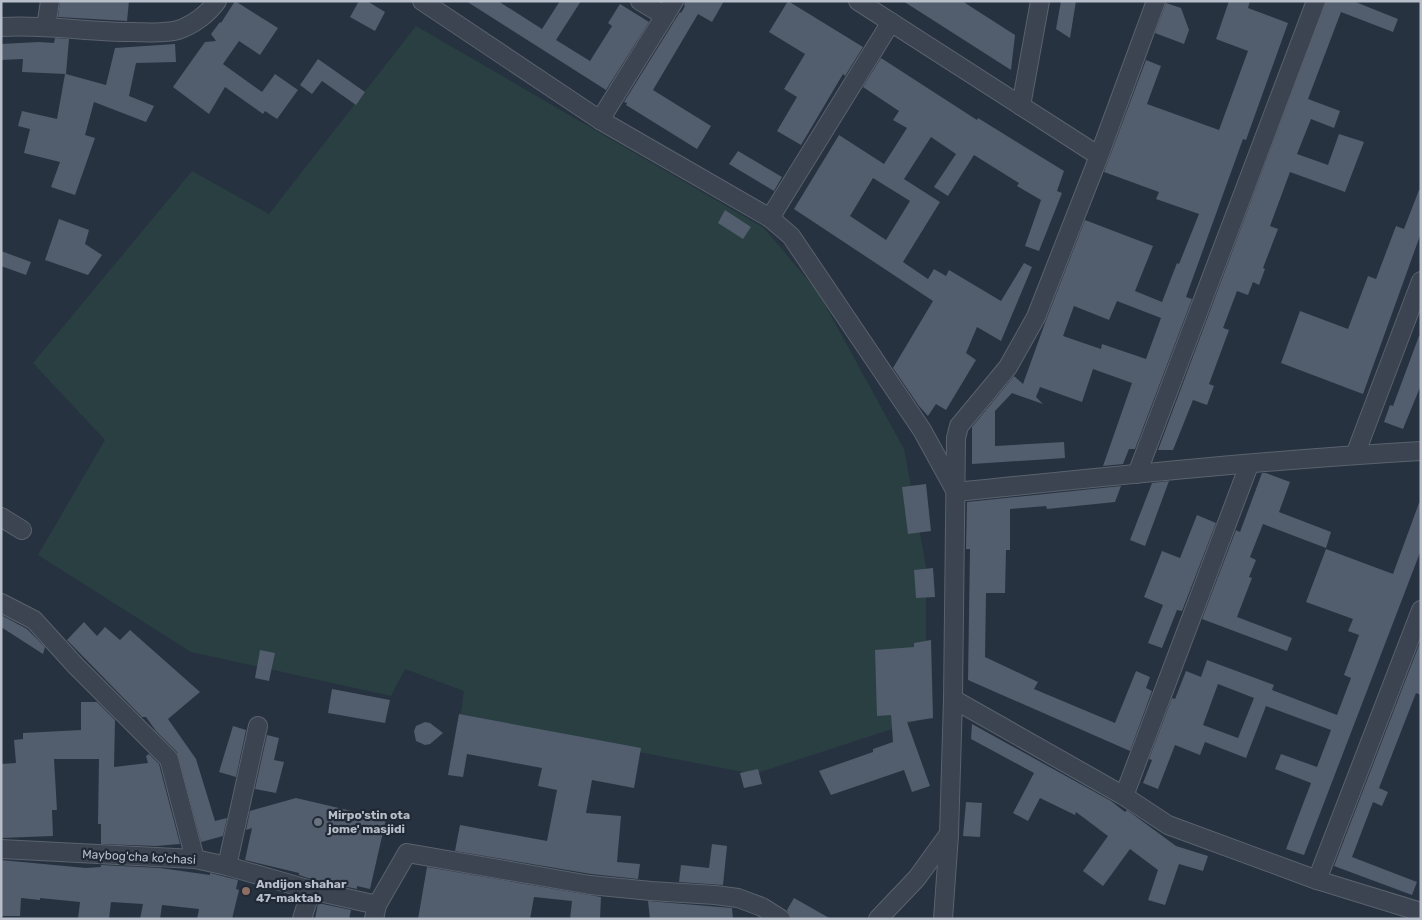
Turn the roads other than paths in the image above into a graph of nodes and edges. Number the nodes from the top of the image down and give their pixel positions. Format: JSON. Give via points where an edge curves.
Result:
{"nodes":[{"id":1,"x":50,"y":1,"type":"edge"},
{"id":2,"x":217,"y":1,"type":"edge"},
{"id":3,"x":422,"y":1,"type":"edge"},
{"id":4,"x":640,"y":1,"type":"edge"},
{"id":5,"x":858,"y":1,"type":"edge"},
{"id":6,"x":1040,"y":1,"type":"edge"},
{"id":7,"x":1156,"y":1,"type":"edge"},
{"id":8,"x":1316,"y":1,"type":"edge"},
{"id":9,"x":443,"y":6,"type":"edge"},
{"id":10,"x":669,"y":9,"type":"edge"},
{"id":11,"x":891,"y":22,"type":"junction"},
{"id":12,"x":1,"y":27,"type":"edge"},
{"id":13,"x":46,"y":27,"type":"junction"},
{"id":14,"x":1021,"y":106,"type":"junction"},
{"id":15,"x":600,"y":120,"type":"junction"},
{"id":16,"x":1099,"y":156,"type":"junction"},
{"id":17,"x":770,"y":218,"type":"junction"},
{"id":18,"x":1421,"y":281,"type":"edge"},
{"id":19,"x":1421,"y":451,"type":"edge"},
{"id":20,"x":1355,"y":455,"type":"junction"},
{"id":21,"x":1249,"y":465,"type":"junction"},
{"id":22,"x":1137,"y":474,"type":"junction"},
{"id":23,"x":956,"y":492,"type":"junction"},
{"id":24,"x":1,"y":517,"type":"edge"},
{"id":25,"x":22,"y":530,"type":"dead end"},
{"id":26,"x":1,"y":603,"type":"edge"},
{"id":27,"x":1421,"y":610,"type":"edge"},
{"id":28,"x":953,"y":699,"type":"junction"},
{"id":29,"x":258,"y":726,"type":"dead end"},
{"id":30,"x":1124,"y":796,"type":"junction"},
{"id":31,"x":948,"y":835,"type":"junction"},
{"id":32,"x":1,"y":849,"type":"edge"},
{"id":33,"x":195,"y":859,"type":"junction"},
{"id":34,"x":227,"y":866,"type":"junction"},
{"id":35,"x":1317,"y":880,"type":"junction"},
{"id":36,"x":311,"y":890,"type":"junction"},
{"id":37,"x":376,"y":912,"type":"edge"},
{"id":38,"x":1421,"y":912,"type":"edge"},
{"id":39,"x":302,"y":919,"type":"edge"},
{"id":40,"x":781,"y":919,"type":"edge"},
{"id":41,"x":878,"y":919,"type":"edge"},
{"id":42,"x":943,"y":919,"type":"edge"}],
"edges":[{"from":1,"to":13,"type":"street"},
{"from":2,"to":13,"type":"street","via":[[197,21],[177,30],[155,33]]},
{"from":3,"to":9,"type":"street"},
{"from":4,"to":10,"type":"street"},
{"from":5,"to":11,"type":"street"},
{"from":6,"to":14,"type":"street"},
{"from":7,"to":16,"type":"street"},
{"from":8,"to":22,"type":"street"},
{"from":9,"to":15,"type":"street"},
{"from":10,"to":15,"type":"street"},
{"from":11,"to":14,"type":"street"},
{"from":11,"to":17,"type":"street"},
{"from":12,"to":13,"type":"street"},
{"from":14,"to":16,"type":"street"},
{"from":15,"to":17,"type":"street"},
{"from":16,"to":23,"type":"street","via":[[1036,317],[1008,367],[959,426]]},
{"from":17,"to":23,"type":"street","via":[[791,236],[922,430]]},
{"from":18,"to":20,"type":"street"},
{"from":19,"to":20,"type":"street"},
{"from":20,"to":21,"type":"street"},
{"from":21,"to":22,"type":"street"},
{"from":21,"to":30,"type":"street"},
{"from":22,"to":23,"type":"street"},
{"from":23,"to":28,"type":"street"},
{"from":24,"to":25,"type":"street"},
{"from":26,"to":33,"type":"street","via":[[34,620],[170,759]]},
{"from":27,"to":35,"type":"street"},
{"from":28,"to":30,"type":"street"},
{"from":28,"to":31,"type":"street"},
{"from":29,"to":34,"type":"street"},
{"from":30,"to":35,"type":"street","via":[[1168,825]]},
{"from":31,"to":41,"type":"street","via":[[917,878]]},
{"from":31,"to":42,"type":"street"},
{"from":32,"to":33,"type":"street","name":"Maybog'cha ko'chasi"},
{"from":33,"to":34,"type":"street","name":"Maybog'cha ko'chasi"},
{"from":34,"to":36,"type":"street","name":"Maybog'cha ko'chasi"},
{"from":35,"to":38,"type":"street"},
{"from":36,"to":37,"type":"street","name":"Maybog'cha ko'chasi"},
{"from":36,"to":39,"type":"street"},
{"from":37,"to":40,"type":"street","via":[[407,853],[590,886],[738,898]]}]}
